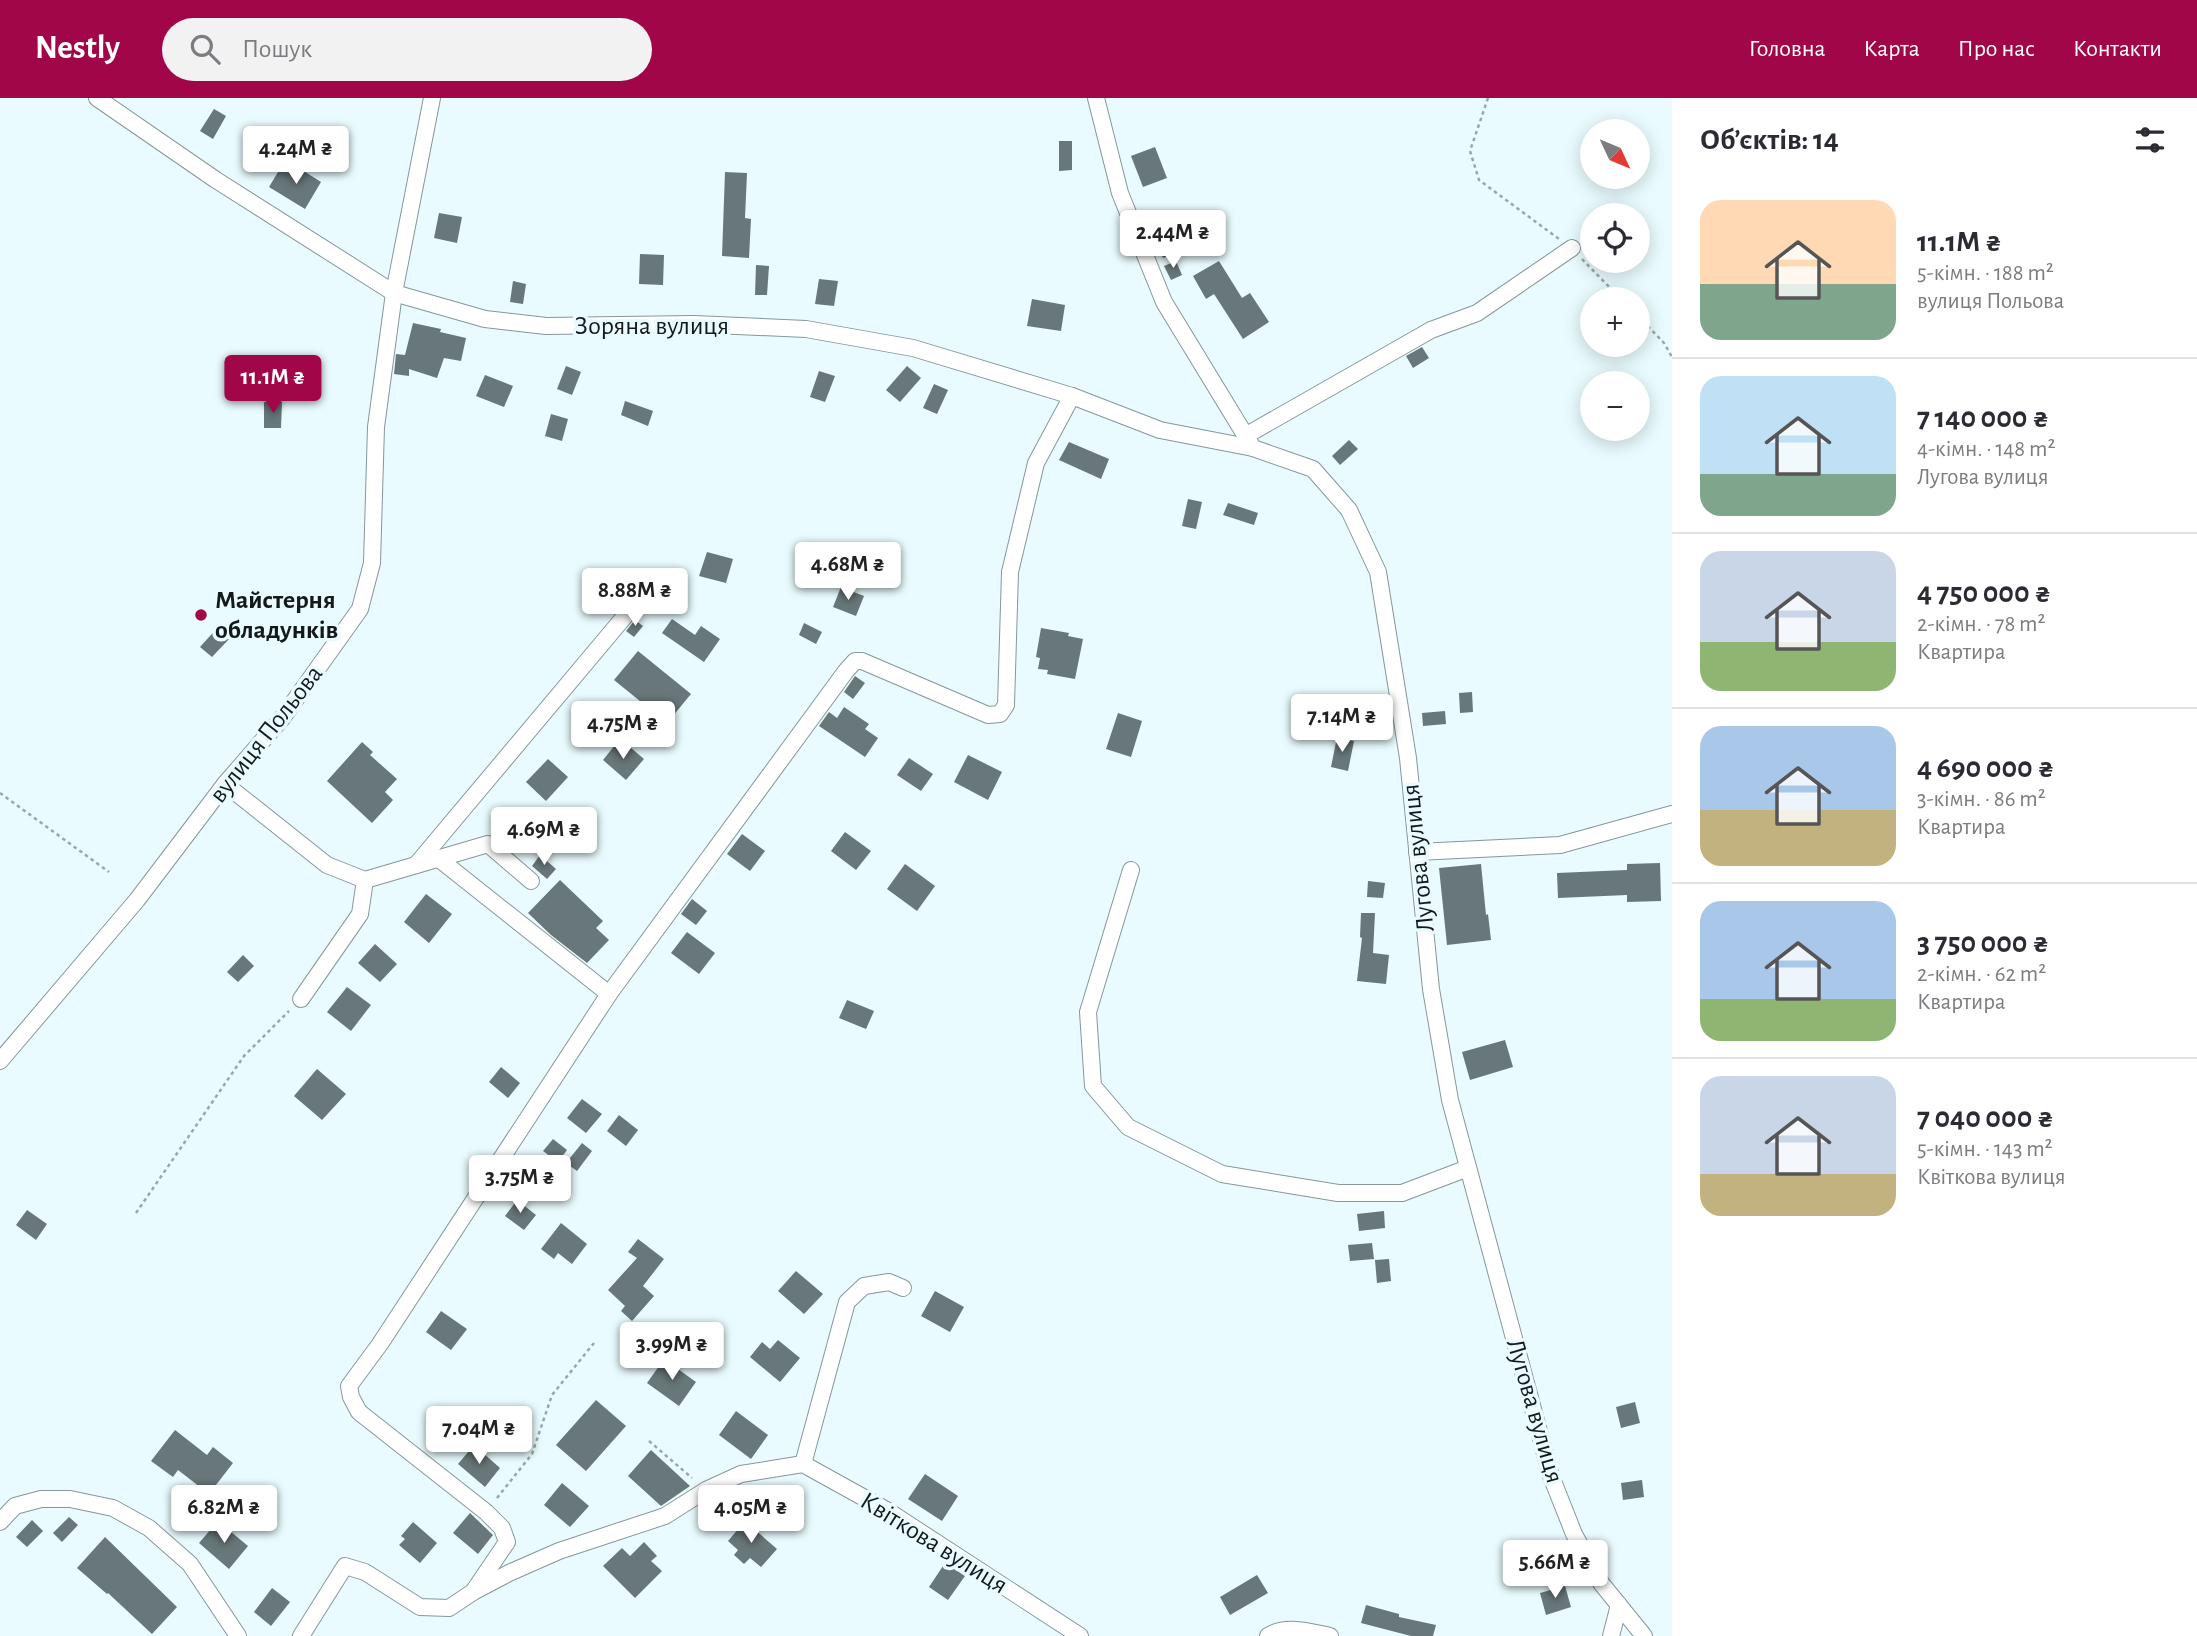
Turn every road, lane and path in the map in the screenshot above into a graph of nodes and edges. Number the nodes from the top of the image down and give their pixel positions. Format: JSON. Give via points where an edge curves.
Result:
{"nodes":[{"id":1,"x":97,"y":98,"type":"edge"},
{"id":2,"x":432,"y":98,"type":"edge"},
{"id":3,"x":1096,"y":98,"type":"edge"},
{"id":4,"x":1488,"y":98,"type":"edge"},
{"id":5,"x":1572,"y":248,"type":"junction"},
{"id":6,"x":1609,"y":287,"type":"edge"},
{"id":7,"x":394,"y":293,"type":"junction"},
{"id":8,"x":1650,"y":328,"type":"edge"},
{"id":9,"x":1672,"y":357,"type":"edge"},
{"id":10,"x":1072,"y":396,"type":"junction"},
{"id":11,"x":1249,"y":442,"type":"junction"},
{"id":12,"x":625,"y":616,"type":"dead end"},
{"id":13,"x":226,"y":784,"type":"junction"},
{"id":14,"x":0,"y":793,"type":"edge"},
{"id":15,"x":1672,"y":814,"type":"edge"},
{"id":16,"x":1417,"y":852,"type":"junction"},
{"id":17,"x":439,"y":859,"type":"junction"},
{"id":18,"x":416,"y":865,"type":"junction"},
{"id":19,"x":1131,"y":870,"type":"dead end"},
{"id":20,"x":109,"y":872,"type":"dead end"},
{"id":21,"x":365,"y":880,"type":"junction"},
{"id":22,"x":531,"y":881,"type":"dead end"},
{"id":23,"x":609,"y":994,"type":"junction"},
{"id":24,"x":301,"y":999,"type":"joint"},
{"id":25,"x":0,"y":1061,"type":"edge"},
{"id":26,"x":1468,"y":1168,"type":"junction"},
{"id":27,"x":136,"y":1213,"type":"dead end"},
{"id":28,"x":902,"y":1288,"type":"dead end"},
{"id":29,"x":594,"y":1343,"type":"dead end"},
{"id":30,"x":649,"y":1441,"type":"dead end"},
{"id":31,"x":803,"y":1464,"type":"junction"},
{"id":32,"x":706,"y":1490,"type":"junction"},
{"id":33,"x":486,"y":1512,"type":"junction"},
{"id":34,"x":0,"y":1522,"type":"edge"},
{"id":35,"x":473,"y":1592,"type":"junction"},
{"id":36,"x":1619,"y":1605,"type":"junction"},
{"id":37,"x":238,"y":1636,"type":"edge"},
{"id":38,"x":301,"y":1636,"type":"edge"},
{"id":39,"x":1080,"y":1636,"type":"edge"},
{"id":40,"x":1268,"y":1636,"type":"edge"},
{"id":41,"x":1331,"y":1636,"type":"edge"},
{"id":42,"x":1611,"y":1636,"type":"edge"},
{"id":43,"x":1643,"y":1636,"type":"edge"}],
"edges":[{"from":1,"to":7,"type":"street","name":"Зоряна вулиця"},
{"from":2,"to":7,"type":"street","name":"вулиця Польова"},
{"from":3,"to":11,"type":"street","via":[[1120,193],[1164,302]]},
{"from":4,"to":5,"type":"path","via":[[1470,151],[1479,180]]},
{"from":5,"to":6,"type":"path"},
{"from":5,"to":11,"type":"street","via":[[1477,313],[1430,330]]},
{"from":7,"to":10,"type":"street","name":"Зоряна вулиця","via":[[485,319],[546,326],[694,324],[806,329],[913,348]]},
{"from":7,"to":13,"type":"street","name":"вулиця Польова","via":[[376,427],[372,563],[360,608],[283,717]]},
{"from":8,"to":9,"type":"path"},
{"from":10,"to":11,"type":"street","name":"Зоряна вулиця","via":[[1160,430]]},
{"from":10,"to":23,"type":"street","via":[[1037,463],[1010,572],[1006,705],[1000,714],[989,715],[855,661]]},
{"from":11,"to":16,"type":"street","name":"Лугова вулиця","via":[[1313,469],[1349,510],[1378,572],[1408,758]]},
{"from":12,"to":18,"type":"street"},
{"from":13,"to":21,"type":"street","via":[[327,865]]},
{"from":13,"to":25,"type":"street","name":"вулиця Польова","via":[[136,900]]},
{"from":14,"to":20,"type":"path"},
{"from":15,"to":16,"type":"street","via":[[1560,845]]},
{"from":16,"to":26,"type":"street","name":"Лугова вулиця","via":[[1431,989],[1450,1100]]},
{"from":17,"to":18,"type":"street"},
{"from":17,"to":22,"type":"street","via":[[488,845]]},
{"from":17,"to":23,"type":"street"},
{"from":18,"to":21,"type":"street"},
{"from":19,"to":26,"type":"street","via":[[1088,1012],[1093,1086],[1128,1127],[1222,1174],[1338,1193],[1402,1193]]},
{"from":21,"to":24,"type":"street","via":[[360,914]]},
{"from":23,"to":33,"type":"street","via":[[349,1386],[359,1412]]},
{"from":24,"to":27,"type":"path","via":[[244,1056]]},
{"from":26,"to":36,"type":"street","name":"Лугова вулиця","via":[[1551,1476],[1574,1534]]},
{"from":28,"to":31,"type":"street","via":[[889,1282],[864,1286],[847,1302]]},
{"from":29,"to":33,"type":"path","via":[[552,1395],[532,1454]]},
{"from":30,"to":32,"type":"path"},
{"from":31,"to":32,"type":"street","via":[[741,1474]]},
{"from":31,"to":39,"type":"street","name":"Квіткова вулиця","via":[[888,1511]]},
{"from":32,"to":35,"type":"street","via":[[665,1516],[559,1551]]},
{"from":33,"to":35,"type":"street","via":[[502,1528],[507,1542]]},
{"from":34,"to":37,"type":"street","via":[[15,1506],[41,1499],[70,1499],[113,1508],[149,1528],[190,1564]]},
{"from":35,"to":38,"type":"street","via":[[449,1608],[420,1607],[365,1572],[345,1566]]},
{"from":36,"to":42,"type":"street"},
{"from":36,"to":43,"type":"street","name":"Лугова вулиця"},
{"from":40,"to":41,"type":"street","via":[[1275,1631],[1302,1630]]}]}
